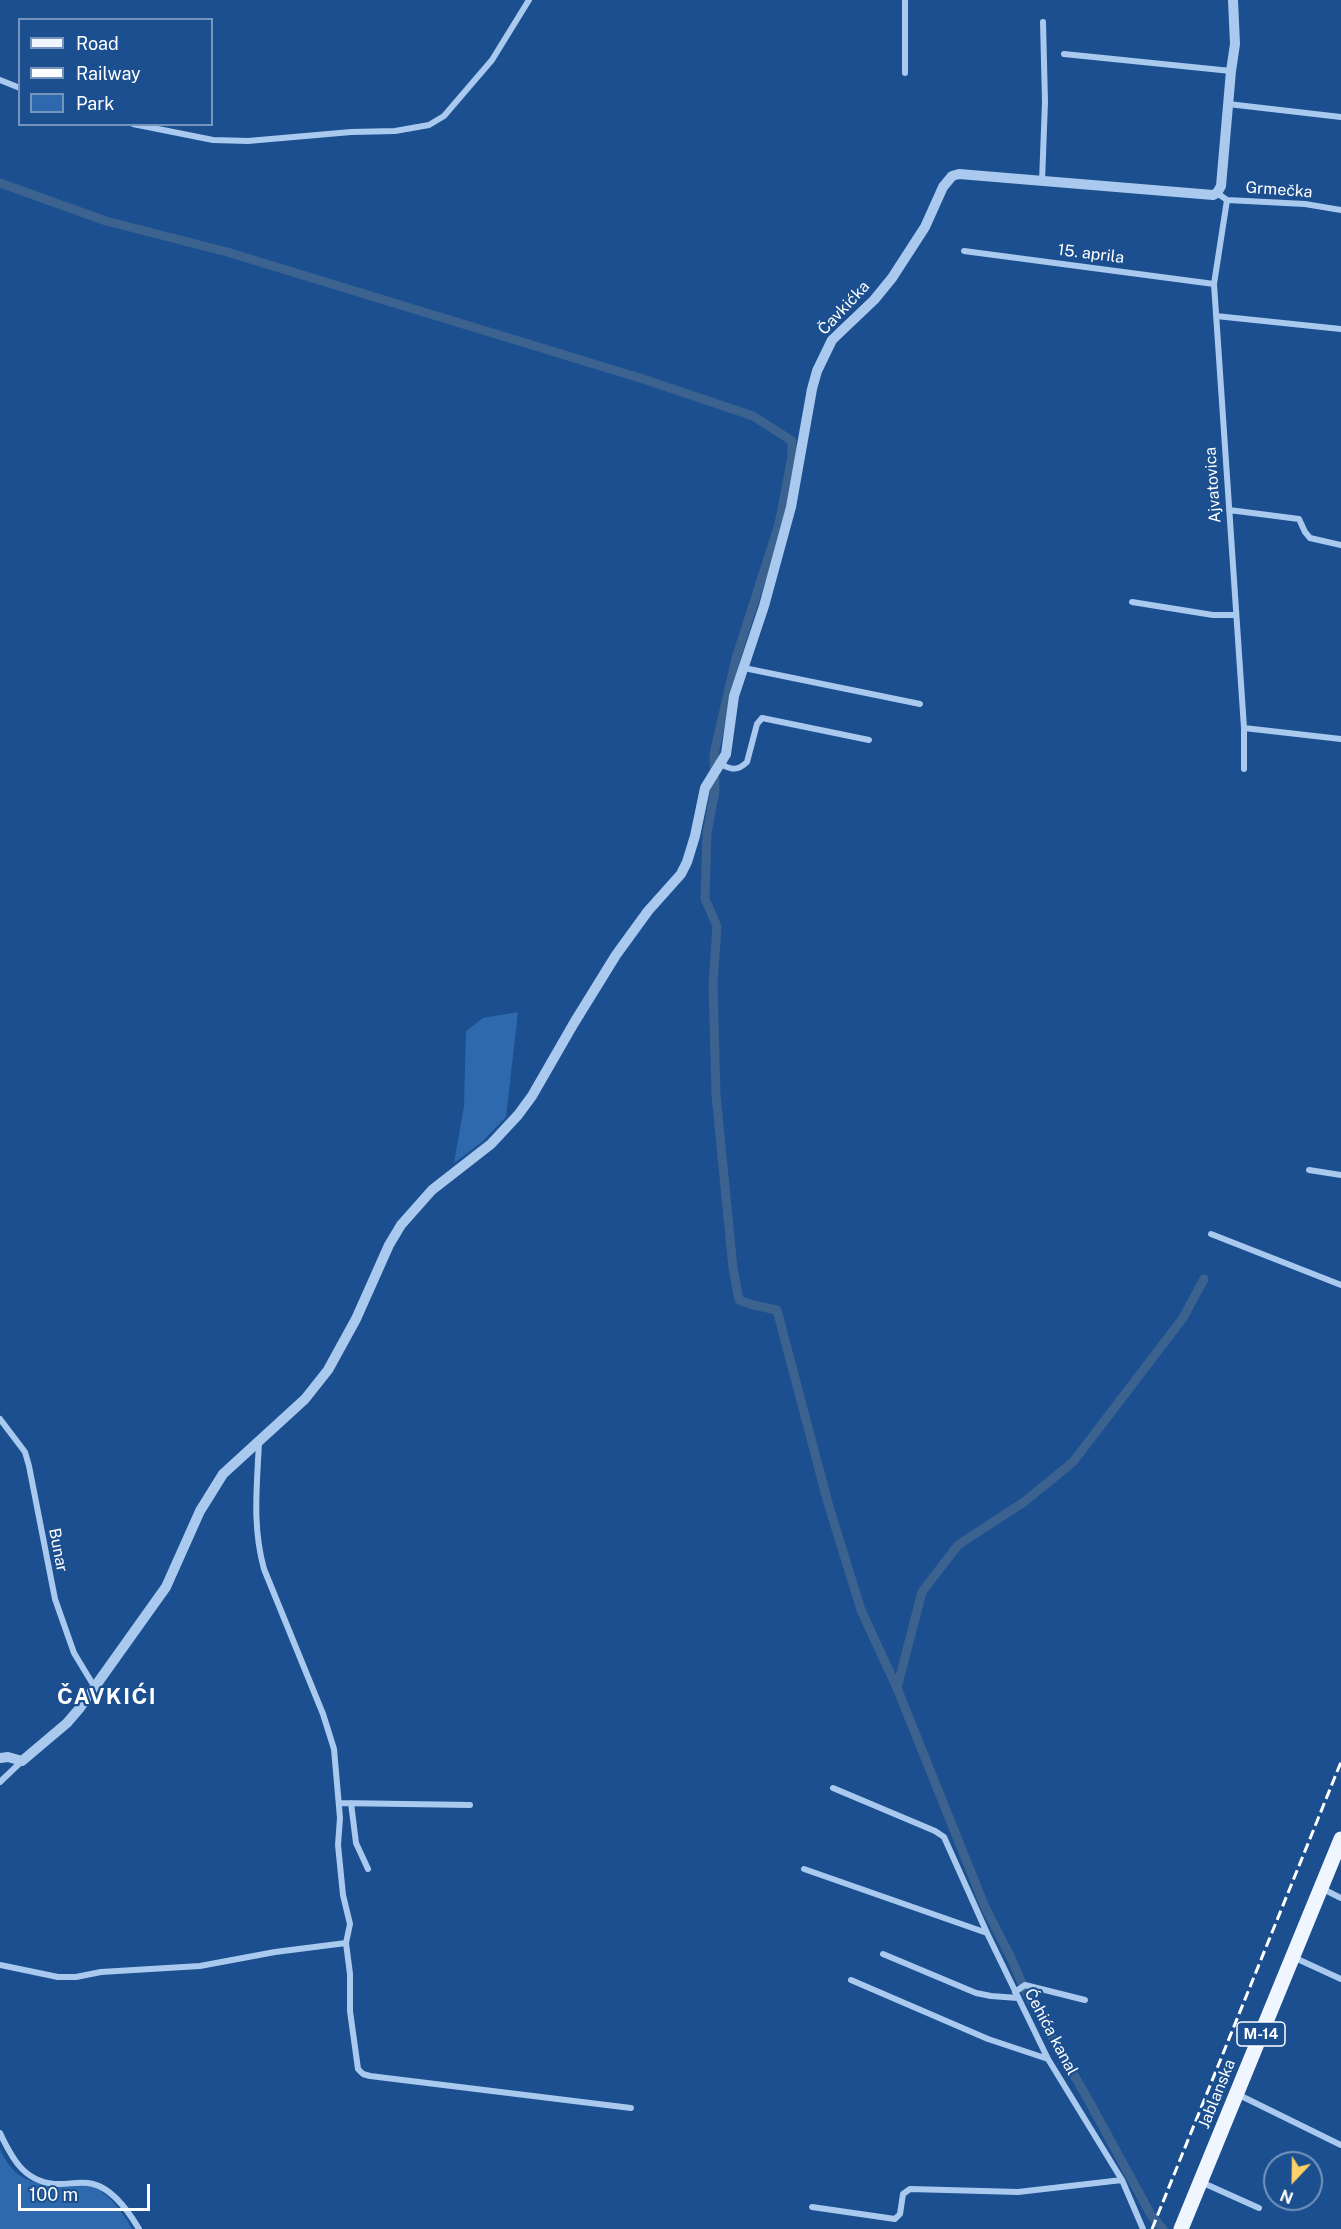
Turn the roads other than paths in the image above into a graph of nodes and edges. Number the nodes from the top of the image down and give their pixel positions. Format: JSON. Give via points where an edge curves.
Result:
{"nodes":[{"id":1,"x":529,"y":0,"type":"edge"},
{"id":2,"x":905,"y":0,"type":"edge"},
{"id":3,"x":1233,"y":0,"type":"edge"},
{"id":4,"x":1043,"y":22,"type":"dead end"},
{"id":5,"x":1064,"y":54,"type":"dead end"},
{"id":6,"x":1230,"y":71,"type":"junction"},
{"id":7,"x":905,"y":73,"type":"dead end"},
{"id":8,"x":0,"y":80,"type":"edge"},
{"id":9,"x":18,"y":87,"type":"edge"},
{"id":10,"x":1228,"y":104,"type":"junction"},
{"id":11,"x":1341,"y":117,"type":"edge"},
{"id":12,"x":143,"y":126,"type":"edge"},
{"id":13,"x":1042,"y":182,"type":"junction"},
{"id":14,"x":1217,"y":193,"type":"junction"},
{"id":15,"x":1227,"y":200,"type":"junction"},
{"id":16,"x":1341,"y":210,"type":"edge"},
{"id":17,"x":964,"y":251,"type":"dead end"},
{"id":18,"x":1214,"y":284,"type":"junction"},
{"id":19,"x":1216,"y":316,"type":"junction"},
{"id":20,"x":1341,"y":329,"type":"edge"},
{"id":21,"x":1229,"y":510,"type":"junction"},
{"id":22,"x":1341,"y":545,"type":"edge"},
{"id":23,"x":1131,"y":602,"type":"dead end"},
{"id":24,"x":1236,"y":615,"type":"junction"},
{"id":25,"x":744,"y":668,"type":"junction"},
{"id":26,"x":920,"y":704,"type":"dead end"},
{"id":27,"x":1244,"y":728,"type":"junction"},
{"id":28,"x":1341,"y":739,"type":"edge"},
{"id":29,"x":869,"y":740,"type":"dead end"},
{"id":30,"x":719,"y":766,"type":"junction"},
{"id":31,"x":1245,"y":770,"type":"dead end"},
{"id":32,"x":1308,"y":1170,"type":"dead end"},
{"id":33,"x":1341,"y":1175,"type":"edge"},
{"id":34,"x":1211,"y":1234,"type":"dead end"},
{"id":35,"x":1341,"y":1286,"type":"edge"},
{"id":36,"x":0,"y":1419,"type":"edge"},
{"id":37,"x":259,"y":1442,"type":"junction"},
{"id":38,"x":94,"y":1686,"type":"junction"},
{"id":39,"x":0,"y":1758,"type":"edge"},
{"id":40,"x":22,"y":1761,"type":"junction"},
{"id":41,"x":0,"y":1782,"type":"edge"},
{"id":42,"x":833,"y":1788,"type":"dead end"},
{"id":43,"x":339,"y":1803,"type":"junction"},
{"id":44,"x":351,"y":1803,"type":"junction"},
{"id":45,"x":470,"y":1805,"type":"dead end"},
{"id":46,"x":1341,"y":1839,"type":"edge"},
{"id":47,"x":368,"y":1869,"type":"dead end"},
{"id":48,"x":804,"y":1869,"type":"dead end"},
{"id":49,"x":1321,"y":1888,"type":"junction"},
{"id":50,"x":1341,"y":1898,"type":"edge"},
{"id":51,"x":987,"y":1933,"type":"junction"},
{"id":52,"x":346,"y":1943,"type":"junction"},
{"id":53,"x":883,"y":1954,"type":"dead end"},
{"id":54,"x":1293,"y":1956,"type":"junction"},
{"id":55,"x":0,"y":1965,"type":"edge"},
{"id":56,"x":1341,"y":1979,"type":"edge"},
{"id":57,"x":851,"y":1980,"type":"dead end"},
{"id":58,"x":1019,"y":1991,"type":"junction"},
{"id":59,"x":1085,"y":2000,"type":"dead end"},
{"id":60,"x":1048,"y":2059,"type":"junction"},
{"id":61,"x":1236,"y":2094,"type":"junction"},
{"id":62,"x":631,"y":2108,"type":"dead end"},
{"id":63,"x":0,"y":2133,"type":"edge"},
{"id":64,"x":1341,"y":2145,"type":"edge"},
{"id":65,"x":1122,"y":2180,"type":"junction"},
{"id":66,"x":1201,"y":2182,"type":"junction"},
{"id":67,"x":812,"y":2207,"type":"dead end"},
{"id":68,"x":1259,"y":2208,"type":"dead end"},
{"id":69,"x":139,"y":2229,"type":"edge"},
{"id":70,"x":1143,"y":2229,"type":"edge"},
{"id":71,"x":1181,"y":2229,"type":"edge"}],
"edges":[{"from":1,"to":12,"type":"street","via":[[492,60],[444,116],[429,125],[248,141],[213,140]]},
{"from":2,"to":7,"type":"street"},
{"from":3,"to":6,"type":"street","via":[[1235,44]]},
{"from":4,"to":13,"type":"street"},
{"from":5,"to":6,"type":"street"},
{"from":6,"to":10,"type":"street"},
{"from":8,"to":9,"type":"street"},
{"from":10,"to":11,"type":"street"},
{"from":10,"to":14,"type":"street","via":[[1221,186]]},
{"from":13,"to":14,"type":"street","name":"Čavkićka"},
{"from":13,"to":25,"type":"street","name":"Čavkićka","via":[[952,176],[892,278],[832,340],[817,371],[791,507]]},
{"from":14,"to":15,"type":"street","name":"Grmečka"},
{"from":15,"to":16,"type":"street","name":"Grmečka"},
{"from":15,"to":18,"type":"street","name":"Ajvatovica"},
{"from":17,"to":18,"type":"street","name":"15. aprila"},
{"from":18,"to":19,"type":"street","name":"Ajvatovica"},
{"from":19,"to":20,"type":"street"},
{"from":19,"to":21,"type":"street","name":"Ajvatovica"},
{"from":21,"to":22,"type":"street","via":[[1299,519],[1310,538]]},
{"from":21,"to":24,"type":"street","name":"Ajvatovica"},
{"from":23,"to":24,"type":"street"},
{"from":24,"to":27,"type":"street","name":"Ajvatovica"},
{"from":25,"to":26,"type":"street"},
{"from":25,"to":30,"type":"street","name":"Čavkićka","via":[[735,696],[726,754]]},
{"from":27,"to":28,"type":"street"},
{"from":27,"to":31,"type":"street","name":"Ajvatovica"},
{"from":29,"to":30,"type":"street","via":[[762,718],[747,762],[736,770]]},
{"from":30,"to":37,"type":"street","via":[[705,788],[684,868],[616,955],[532,1096],[506,1129],[432,1190],[401,1226],[328,1370],[305,1399]]},
{"from":32,"to":33,"type":"street"},
{"from":34,"to":35,"type":"street"},
{"from":36,"to":38,"type":"street","name":"Bunar","via":[[24,1452],[29,1466],[55,1599],[74,1653]]},
{"from":37,"to":38,"type":"street","via":[[223,1474],[211,1491],[166,1587]]},
{"from":37,"to":43,"type":"street","via":[[255,1517],[258,1549],[323,1714],[334,1749]]},
{"from":38,"to":40,"type":"street","via":[[67,1723]]},
{"from":39,"to":40,"type":"street"},
{"from":40,"to":41,"type":"street"},
{"from":42,"to":51,"type":"street","name":"Ćehića kanal","via":[[935,1831],[948,1841]]},
{"from":43,"to":44,"type":"street"},
{"from":43,"to":52,"type":"street","via":[[342,1895],[350,1924]]},
{"from":44,"to":45,"type":"street"},
{"from":44,"to":47,"type":"street","via":[[356,1843]]},
{"from":46,"to":49,"type":"main road","name":"Jablanska","number":"M-14"},
{"from":48,"to":51,"type":"street"},
{"from":49,"to":50,"type":"street"},
{"from":49,"to":54,"type":"main road","name":"Jablanska","number":"M-14"},
{"from":51,"to":58,"type":"street","name":"Ćehića kanal"},
{"from":52,"to":55,"type":"street","via":[[200,1966],[76,1977]]},
{"from":52,"to":62,"type":"street","via":[[356,2066],[363,2074]]},
{"from":53,"to":58,"type":"street","via":[[976,1993],[991,1996]]},
{"from":54,"to":56,"type":"street"},
{"from":54,"to":61,"type":"main road","name":"Jablanska","number":"M-14"},
{"from":57,"to":60,"type":"street","via":[[988,2039]]},
{"from":58,"to":59,"type":"street"},
{"from":58,"to":60,"type":"street","name":"Ćehića kanal"},
{"from":60,"to":65,"type":"street","name":"Ćehića kanal"},
{"from":61,"to":64,"type":"street"},
{"from":61,"to":66,"type":"main road","name":"Jablanska","number":"M-14"},
{"from":63,"to":69,"type":"street","via":[[19,2168],[30,2177],[100,2187],[120,2204]]},
{"from":65,"to":67,"type":"street","via":[[1018,2192],[910,2189],[903,2194],[900,2214],[895,2219]]},
{"from":65,"to":70,"type":"street","name":"Ćehića kanal"},
{"from":66,"to":68,"type":"street"},
{"from":66,"to":71,"type":"main road","name":"Jablanska","number":"M-14"}]}
